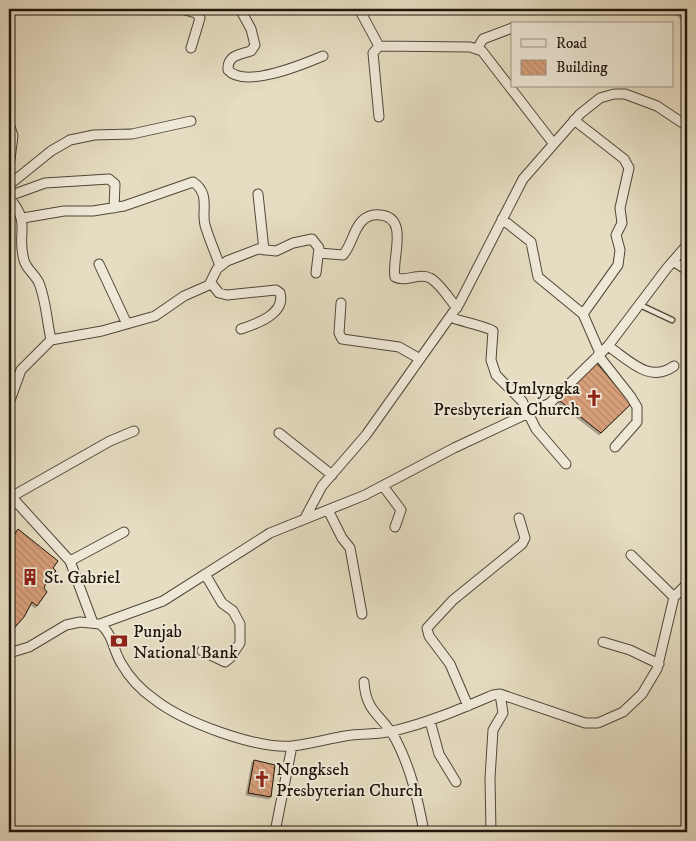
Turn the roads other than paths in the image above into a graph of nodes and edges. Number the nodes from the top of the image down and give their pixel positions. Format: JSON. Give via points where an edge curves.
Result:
{"nodes":[{"id":1,"x":181,"y":9,"type":"edge"},
{"id":2,"x":240,"y":9,"type":"edge"},
{"id":3,"x":359,"y":9,"type":"edge"},
{"id":4,"x":511,"y":28,"type":"edge"},
{"id":5,"x":379,"y":46,"type":"junction"},
{"id":6,"x":191,"y":48,"type":"dead end"},
{"id":7,"x":477,"y":49,"type":"junction"},
{"id":8,"x":323,"y":56,"type":"dead end"},
{"id":9,"x":379,"y":117,"type":"dead end"},
{"id":10,"x":574,"y":120,"type":"junction"},
{"id":11,"x":191,"y":121,"type":"dead end"},
{"id":12,"x":9,"y":123,"type":"edge"},
{"id":13,"x":687,"y":126,"type":"edge"},
{"id":14,"x":553,"y":143,"type":"junction"},
{"id":15,"x":9,"y":167,"type":"edge"},
{"id":16,"x":9,"y":185,"type":"edge"},
{"id":17,"x":258,"y":194,"type":"dead end"},
{"id":18,"x":9,"y":197,"type":"edge"},
{"id":19,"x":114,"y":208,"type":"junction"},
{"id":20,"x":23,"y":218,"type":"junction"},
{"id":21,"x":502,"y":219,"type":"junction"},
{"id":22,"x":687,"y":245,"type":"edge"},
{"id":23,"x":264,"y":250,"type":"junction"},
{"id":24,"x":319,"y":253,"type":"junction"},
{"id":25,"x":673,"y":261,"type":"junction"},
{"id":26,"x":99,"y":264,"type":"dead end"},
{"id":27,"x":220,"y":266,"type":"junction"},
{"id":28,"x":687,"y":270,"type":"edge"},
{"id":29,"x":316,"y":273,"type":"dead end"},
{"id":30,"x":211,"y":283,"type":"junction"},
{"id":31,"x":341,"y":303,"type":"dead end"},
{"id":32,"x":640,"y":305,"type":"junction"},
{"id":33,"x":457,"y":308,"type":"junction"},
{"id":34,"x":583,"y":314,"type":"junction"},
{"id":35,"x":450,"y":318,"type":"junction"},
{"id":36,"x":672,"y":320,"type":"dead end"},
{"id":37,"x":127,"y":324,"type":"junction"},
{"id":38,"x":241,"y":329,"type":"dead end"},
{"id":39,"x":51,"y":340,"type":"junction"},
{"id":40,"x":608,"y":346,"type":"junction"},
{"id":41,"x":599,"y":354,"type":"junction"},
{"id":42,"x":420,"y":358,"type":"junction"},
{"id":43,"x":674,"y":366,"type":"dead end"},
{"id":44,"x":9,"y":403,"type":"edge"},
{"id":45,"x":527,"y":413,"type":"junction"},
{"id":46,"x":134,"y":431,"type":"dead end"},
{"id":47,"x":279,"y":433,"type":"dead end"},
{"id":48,"x":615,"y":447,"type":"dead end"},
{"id":49,"x":566,"y":464,"type":"dead end"},
{"id":50,"x":332,"y":474,"type":"junction"},
{"id":51,"x":383,"y":486,"type":"junction"},
{"id":52,"x":10,"y":495,"type":"edge"},
{"id":53,"x":328,"y":510,"type":"junction"},
{"id":54,"x":305,"y":518,"type":"junction"},
{"id":55,"x":519,"y":518,"type":"dead end"},
{"id":56,"x":395,"y":527,"type":"dead end"},
{"id":57,"x":124,"y":532,"type":"dead end"},
{"id":58,"x":631,"y":555,"type":"dead end"},
{"id":59,"x":70,"y":561,"type":"junction"},
{"id":60,"x":205,"y":574,"type":"junction"},
{"id":61,"x":687,"y":584,"type":"edge"},
{"id":62,"x":674,"y":597,"type":"junction"},
{"id":63,"x":362,"y":614,"type":"dead end"},
{"id":64,"x":96,"y":623,"type":"junction"},
{"id":65,"x":604,"y":642,"type":"dead end"},
{"id":66,"x":202,"y":651,"type":"dead end"},
{"id":67,"x":9,"y":653,"type":"edge"},
{"id":68,"x":659,"y":664,"type":"junction"},
{"id":69,"x":364,"y":682,"type":"dead end"},
{"id":70,"x":500,"y":694,"type":"junction"},
{"id":71,"x":468,"y":706,"type":"junction"},
{"id":72,"x":430,"y":721,"type":"junction"},
{"id":73,"x":391,"y":732,"type":"junction"},
{"id":74,"x":292,"y":746,"type":"junction"},
{"id":75,"x":456,"y":782,"type":"dead end"},
{"id":76,"x":279,"y":807,"type":"junction"},
{"id":77,"x":275,"y":832,"type":"edge"},
{"id":78,"x":280,"y":832,"type":"edge"},
{"id":79,"x":424,"y":832,"type":"edge"},
{"id":80,"x":491,"y":832,"type":"edge"}],
"edges":[{"from":1,"to":6,"type":"street","via":[[196,13],[200,18]]},
{"from":2,"to":8,"type":"street","via":[[255,45],[251,51],[236,55],[229,62],[228,70],[234,75],[241,78],[269,74]]},
{"from":3,"to":5,"type":"street"},
{"from":4,"to":7,"type":"street","via":[[486,38]]},
{"from":5,"to":7,"type":"street","via":[[431,45]]},
{"from":5,"to":9,"type":"street","via":[[373,53]]},
{"from":7,"to":14,"type":"street"},
{"from":10,"to":13,"type":"street","via":[[600,98],[620,94],[657,106]]},
{"from":10,"to":14,"type":"street"},
{"from":10,"to":34,"type":"street","via":[[624,159],[628,168],[620,208],[622,223],[616,235],[620,250],[618,265]]},
{"from":11,"to":16,"type":"street","via":[[132,134],[94,135],[70,140]]},
{"from":12,"to":15,"type":"street","via":[[13,136]]},
{"from":14,"to":21,"type":"street","via":[[523,179]]},
{"from":17,"to":23,"type":"street"},
{"from":18,"to":19,"type":"street","via":[[45,183],[109,179],[115,184]]},
{"from":18,"to":20,"type":"street"},
{"from":19,"to":20,"type":"street"},
{"from":19,"to":27,"type":"street","via":[[195,183],[206,203],[205,225]]},
{"from":20,"to":39,"type":"street","via":[[22,255],[41,290]]},
{"from":21,"to":33,"type":"street"},
{"from":21,"to":34,"type":"street","via":[[531,242],[538,277]]},
{"from":22,"to":25,"type":"street"},
{"from":23,"to":24,"type":"street","via":[[276,251],[307,238],[315,241]]},
{"from":23,"to":27,"type":"street","via":[[249,252]]},
{"from":24,"to":29,"type":"street"},
{"from":24,"to":33,"type":"street","via":[[343,255],[360,223],[372,215],[382,215],[394,223],[398,232],[395,276],[399,279],[430,278]]},
{"from":25,"to":28,"type":"street"},
{"from":25,"to":32,"type":"street"},
{"from":26,"to":37,"type":"street"},
{"from":27,"to":30,"type":"street"},
{"from":30,"to":37,"type":"street","via":[[184,296],[161,313]]},
{"from":30,"to":38,"type":"street","via":[[219,293],[227,295],[276,290],[280,293],[278,307],[268,318]]},
{"from":31,"to":42,"type":"street","via":[[339,333],[342,339],[399,347]]},
{"from":32,"to":36,"type":"lane"},
{"from":32,"to":40,"type":"street"},
{"from":33,"to":35,"type":"street"},
{"from":34,"to":41,"type":"street"},
{"from":35,"to":42,"type":"street"},
{"from":35,"to":45,"type":"street","via":[[493,331],[493,371],[522,401]]},
{"from":37,"to":39,"type":"street","via":[[102,332]]},
{"from":39,"to":44,"type":"street","via":[[21,370]]},
{"from":40,"to":41,"type":"street"},
{"from":40,"to":43,"type":"street","via":[[643,371],[666,371]]},
{"from":41,"to":45,"type":"street","via":[[556,398]]},
{"from":41,"to":48,"type":"street","via":[[637,407],[637,422]]},
{"from":42,"to":50,"type":"street","via":[[366,435]]},
{"from":45,"to":49,"type":"street","via":[[536,429]]},
{"from":45,"to":51,"type":"street"},
{"from":46,"to":52,"type":"street"},
{"from":47,"to":50,"type":"street"},
{"from":50,"to":54,"type":"street"},
{"from":51,"to":53,"type":"street"},
{"from":51,"to":56,"type":"street","via":[[401,510]]},
{"from":52,"to":59,"type":"street"},
{"from":53,"to":54,"type":"street"},
{"from":53,"to":63,"type":"street","via":[[350,548]]},
{"from":54,"to":60,"type":"street","via":[[270,533]]},
{"from":55,"to":71,"type":"street","via":[[525,538],[522,544],[453,600],[427,628],[429,636],[450,664]]},
{"from":57,"to":59,"type":"street"},
{"from":58,"to":62,"type":"street"},
{"from":59,"to":64,"type":"street"},
{"from":60,"to":64,"type":"street","via":[[163,601]]},
{"from":60,"to":66,"type":"street","via":[[222,603],[237,616],[242,634],[236,651],[225,662]]},
{"from":61,"to":62,"type":"street"},
{"from":62,"to":68,"type":"street"},
{"from":64,"to":67,"type":"street","via":[[66,625],[29,647]]},
{"from":64,"to":74,"type":"street","via":[[110,635],[134,681],[155,700],[187,718],[229,735],[271,745]]},
{"from":65,"to":68,"type":"street"},
{"from":68,"to":70,"type":"street","via":[[642,694],[623,712],[598,723],[574,720]]},
{"from":69,"to":73,"type":"street","via":[[368,706]]},
{"from":70,"to":71,"type":"street"},
{"from":70,"to":80,"type":"street","via":[[503,713],[494,730],[490,778]]},
{"from":71,"to":72,"type":"street"},
{"from":72,"to":73,"type":"street"},
{"from":72,"to":75,"type":"street","via":[[439,754]]},
{"from":73,"to":74,"type":"street","via":[[366,732]]},
{"from":73,"to":79,"type":"street","via":[[413,784]]},
{"from":74,"to":76,"type":"street"},
{"from":76,"to":77,"type":"street"},
{"from":76,"to":78,"type":"street","via":[[277,822]]}]}
